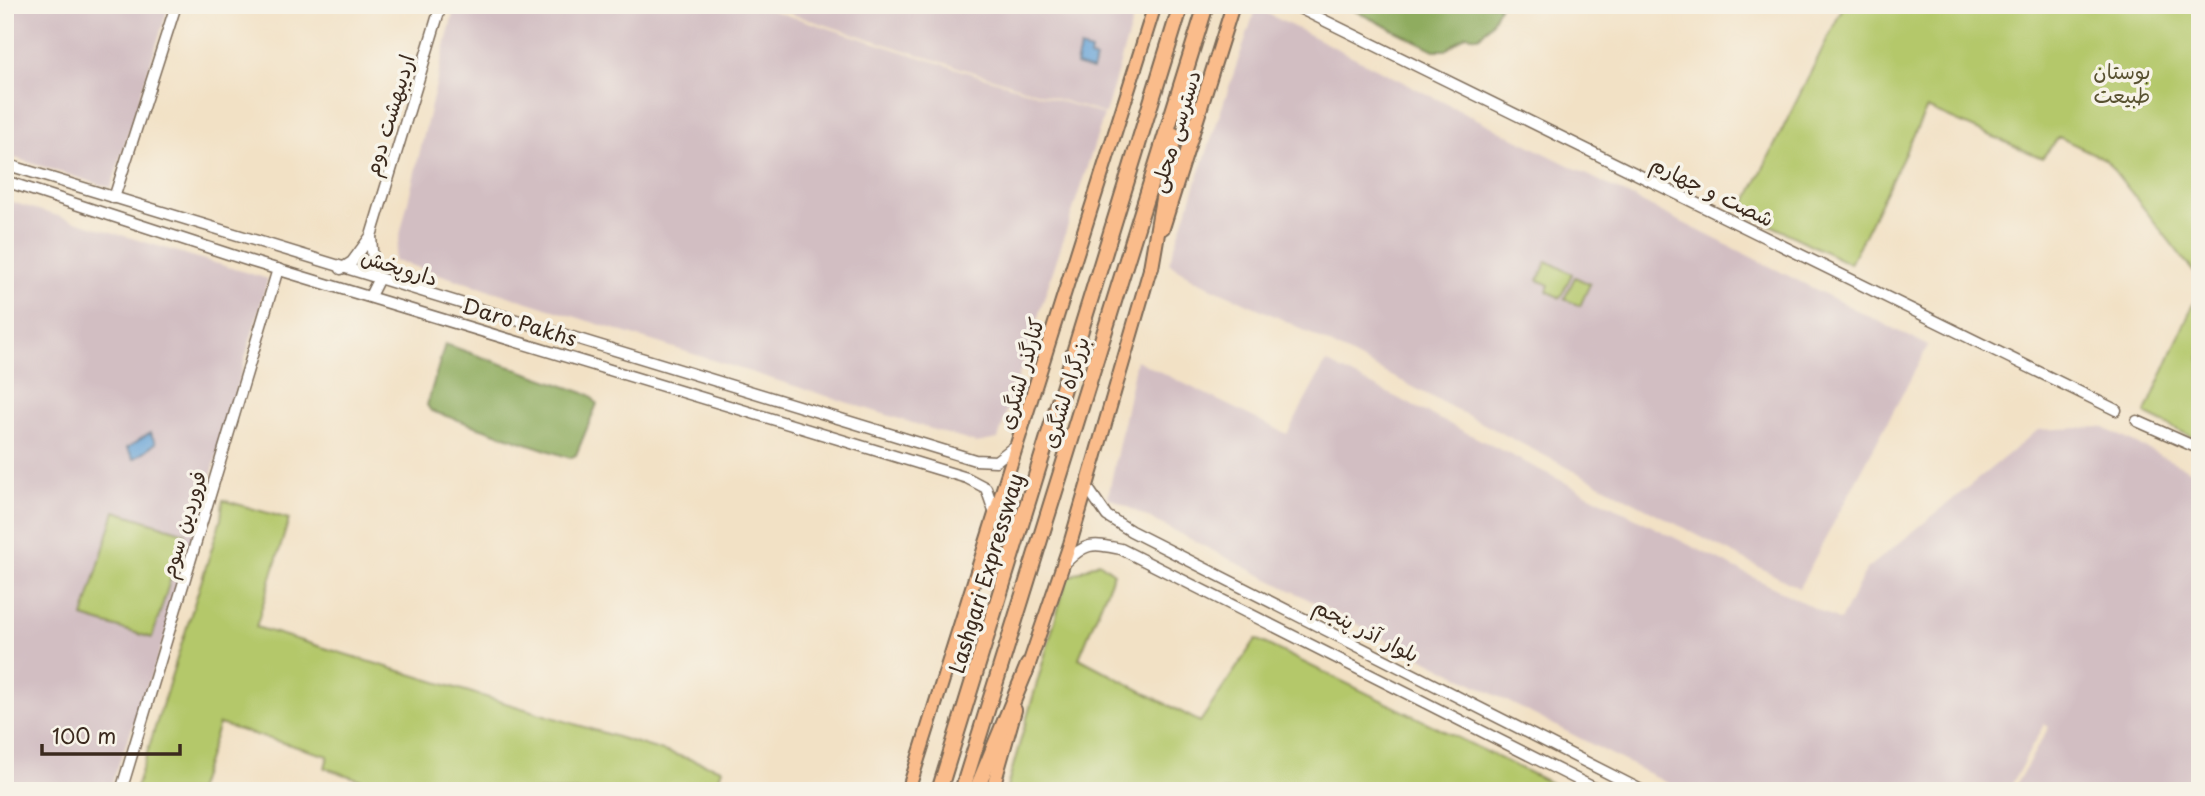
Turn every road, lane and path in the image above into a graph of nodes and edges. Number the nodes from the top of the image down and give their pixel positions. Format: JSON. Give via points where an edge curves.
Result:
{"nodes":[{"id":1,"x":176,"y":5,"type":"edge"},
{"id":2,"x":441,"y":5,"type":"edge"},
{"id":3,"x":1155,"y":5,"type":"edge"},
{"id":4,"x":1181,"y":5,"type":"edge"},
{"id":5,"x":1206,"y":5,"type":"edge"},
{"id":6,"x":1233,"y":5,"type":"edge"},
{"id":7,"x":1293,"y":5,"type":"edge"},
{"id":8,"x":1188,"y":62,"type":"junction"},
{"id":9,"x":5,"y":164,"type":"edge"},
{"id":10,"x":5,"y":181,"type":"edge"},
{"id":11,"x":114,"y":198,"type":"junction"},
{"id":12,"x":371,"y":236,"type":"junction"},
{"id":13,"x":1151,"y":268,"type":"junction"},
{"id":14,"x":278,"y":269,"type":"junction"},
{"id":15,"x":341,"y":269,"type":"junction"},
{"id":16,"x":378,"y":280,"type":"junction"},
{"id":17,"x":370,"y":296,"type":"junction"},
{"id":18,"x":2116,"y":410,"type":"dead end"},
{"id":19,"x":2137,"y":421,"type":"dead end"},
{"id":20,"x":1020,"y":440,"type":"junction"},
{"id":21,"x":2200,"y":449,"type":"edge"},
{"id":22,"x":975,"y":460,"type":"junction"},
{"id":23,"x":967,"y":478,"type":"junction"},
{"id":24,"x":1087,"y":487,"type":"junction"},
{"id":25,"x":994,"y":525,"type":"junction"},
{"id":26,"x":1063,"y":564,"type":"junction"},
{"id":27,"x":1028,"y":665,"type":"junction"},
{"id":28,"x":121,"y":791,"type":"edge"},
{"id":29,"x":908,"y":791,"type":"edge"},
{"id":30,"x":939,"y":791,"type":"edge"},
{"id":31,"x":962,"y":791,"type":"edge"},
{"id":32,"x":976,"y":791,"type":"edge"},
{"id":33,"x":992,"y":791,"type":"edge"},
{"id":34,"x":1600,"y":791,"type":"edge"},
{"id":35,"x":1643,"y":791,"type":"edge"}],
"edges":[{"from":1,"to":11,"type":"street"},
{"from":2,"to":12,"type":"street","name":"اردیبهشت دوم"},
{"from":3,"to":20,"type":"main road","name":"کنارگذر لشگری"},
{"from":4,"to":30,"type":"highway","name":"Lashgari Expressway"},
{"from":5,"to":8,"type":"highway","name":"بزرگراه لشگری"},
{"from":6,"to":13,"type":"main road","name":"دسترسی محلی"},
{"from":7,"to":18,"type":"street","name":"شصت و چهارم"},
{"from":8,"to":13,"type":"highway"},
{"from":8,"to":31,"type":"highway","name":"بزرگراه لشگری"},
{"from":9,"to":11,"type":"street","name":"داروپخش"},
{"from":10,"to":14,"type":"street","name":"Daro Pakhs"},
{"from":11,"to":15,"type":"street","name":"داروپخش"},
{"from":12,"to":15,"type":"street","name":"اردیبهشت دوم"},
{"from":12,"to":16,"type":"street","name":"اردیبهشت دوم"},
{"from":13,"to":24,"type":"main road"},
{"from":14,"to":17,"type":"street","name":"Daro Pakhs"},
{"from":14,"to":28,"type":"street","name":"فروردین سوم"},
{"from":15,"to":16,"type":"street","name":"داروپخش"},
{"from":16,"to":17,"type":"street"},
{"from":16,"to":22,"type":"street","name":"داروپخش"},
{"from":17,"to":23,"type":"street","name":"Daro Pakhs"},
{"from":19,"to":21,"type":"street"},
{"from":20,"to":22,"type":"street","name":"داروپخش","via":[[1002,460]]},
{"from":20,"to":25,"type":"main road","name":"کنارگذر لشگری"},
{"from":22,"to":23,"type":"street","via":[[976,468]]},
{"from":23,"to":25,"type":"street","name":"Daro Pakhs","via":[[991,495]]},
{"from":24,"to":26,"type":"main road"},
{"from":24,"to":35,"type":"street","name":"بلوار آذر پنجم","via":[[1107,516],[1131,531]]},
{"from":25,"to":29,"type":"main road","name":"کنارگذر لشگری"},
{"from":26,"to":27,"type":"main road"},
{"from":26,"to":34,"type":"street","name":"بلوار آذر پنجم","via":[[1082,546],[1121,549]]},
{"from":27,"to":32,"type":"highway"},
{"from":27,"to":33,"type":"main road"}]}
